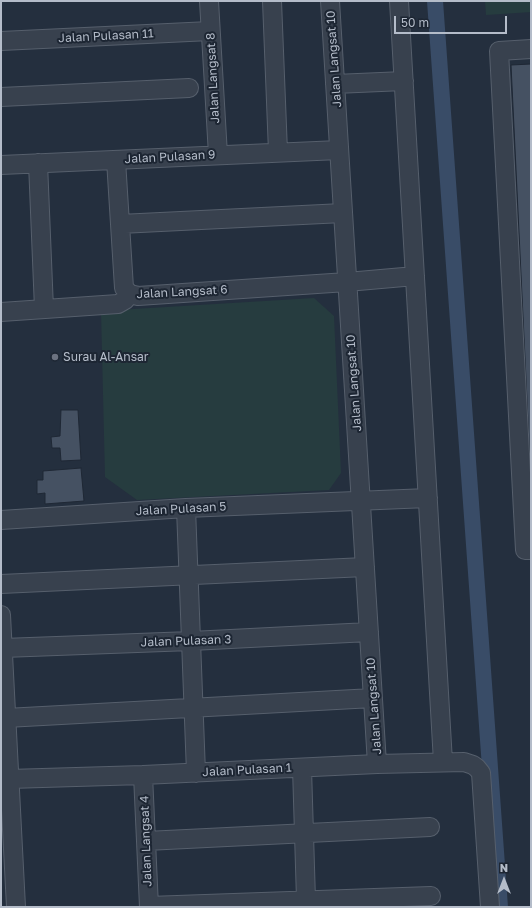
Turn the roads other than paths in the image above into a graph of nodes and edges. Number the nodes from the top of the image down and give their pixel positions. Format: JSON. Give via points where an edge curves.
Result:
{"nodes":[{"id":1,"x":209,"y":1,"type":"edge"},
{"id":2,"x":272,"y":1,"type":"edge"},
{"id":3,"x":330,"y":1,"type":"edge"},
{"id":4,"x":399,"y":1,"type":"edge"},
{"id":5,"x":210,"y":31,"type":"junction"},
{"id":6,"x":1,"y":41,"type":"edge"},
{"id":7,"x":531,"y":49,"type":"edge"},
{"id":8,"x":404,"y":81,"type":"junction"},
{"id":9,"x":335,"y":84,"type":"junction"},
{"id":10,"x":189,"y":88,"type":"dead end"},
{"id":11,"x":1,"y":97,"type":"edge"},
{"id":12,"x":339,"y":150,"type":"junction"},
{"id":13,"x":278,"y":152,"type":"junction"},
{"id":14,"x":218,"y":155,"type":"junction"},
{"id":15,"x":116,"y":160,"type":"junction"},
{"id":16,"x":38,"y":163,"type":"junction"},
{"id":17,"x":1,"y":165,"type":"edge"},
{"id":18,"x":343,"y":213,"type":"junction"},
{"id":19,"x":120,"y":224,"type":"junction"},
{"id":20,"x":415,"y":276,"type":"junction"},
{"id":21,"x":347,"y":282,"type":"junction"},
{"id":22,"x":130,"y":294,"type":"junction"},
{"id":23,"x":44,"y":309,"type":"junction"},
{"id":24,"x":1,"y":312,"type":"edge"},
{"id":25,"x":428,"y":498,"type":"junction"},
{"id":26,"x":361,"y":500,"type":"junction"},
{"id":27,"x":186,"y":508,"type":"junction"},
{"id":28,"x":1,"y":520,"type":"edge"},
{"id":29,"x":531,"y":550,"type":"edge"},
{"id":30,"x":365,"y":567,"type":"junction"},
{"id":31,"x":189,"y":575,"type":"junction"},
{"id":32,"x":1,"y":584,"type":"edge"},
{"id":33,"x":1,"y":615,"type":"edge"},
{"id":34,"x":369,"y":632,"type":"junction"},
{"id":35,"x":191,"y":641,"type":"junction"},
{"id":36,"x":3,"y":648,"type":"junction"},
{"id":37,"x":373,"y":698,"type":"junction"},
{"id":38,"x":194,"y":708,"type":"junction"},
{"id":39,"x":6,"y":718,"type":"junction"},
{"id":40,"x":443,"y":762,"type":"junction"},
{"id":41,"x":377,"y":764,"type":"junction"},
{"id":42,"x":302,"y":768,"type":"junction"},
{"id":43,"x":6,"y":770,"type":"edge"},
{"id":44,"x":196,"y":773,"type":"junction"},
{"id":45,"x":143,"y":775,"type":"junction"},
{"id":46,"x":430,"y":826,"type":"dead end"},
{"id":47,"x":304,"y":832,"type":"junction"},
{"id":48,"x":146,"y":840,"type":"junction"},
{"id":49,"x":431,"y":896,"type":"dead end"},
{"id":50,"x":306,"y":900,"type":"junction"},
{"id":51,"x":16,"y":907,"type":"edge"},
{"id":52,"x":149,"y":907,"type":"edge"},
{"id":53,"x":490,"y":907,"type":"edge"}],
"edges":[{"from":1,"to":5,"type":"street","name":"Jalan Langsat 8"},
{"from":2,"to":13,"type":"street"},
{"from":3,"to":9,"type":"street","name":"Jalan Langsat 10"},
{"from":4,"to":8,"type":"street"},
{"from":5,"to":6,"type":"street","name":"Jalan Pulasan 11"},
{"from":5,"to":14,"type":"street","name":"Jalan Langsat 8"},
{"from":7,"to":29,"type":"street","via":[[499,51],[525,550]]},
{"from":8,"to":9,"type":"street"},
{"from":8,"to":20,"type":"street"},
{"from":9,"to":12,"type":"street","name":"Jalan Langsat 10"},
{"from":10,"to":11,"type":"street"},
{"from":12,"to":13,"type":"street","name":"Jalan Pulasan 9"},
{"from":12,"to":18,"type":"street","name":"Jalan Langsat 10"},
{"from":13,"to":14,"type":"street","name":"Jalan Pulasan 9"},
{"from":14,"to":15,"type":"street","name":"Jalan Pulasan 9"},
{"from":15,"to":16,"type":"street","name":"Jalan Pulasan 9"},
{"from":15,"to":19,"type":"street","name":"Jalan Langsat 6"},
{"from":16,"to":17,"type":"street","name":"Jalan Pulasan 9"},
{"from":16,"to":23,"type":"street"},
{"from":18,"to":19,"type":"street"},
{"from":18,"to":21,"type":"street","name":"Jalan Langsat 10"},
{"from":19,"to":22,"type":"street","name":"Jalan Langsat 6","via":[[124,288]]},
{"from":20,"to":21,"type":"street","name":"Jalan Langsat 6"},
{"from":20,"to":25,"type":"street"},
{"from":21,"to":22,"type":"street","name":"Jalan Langsat 6","via":[[138,296]]},
{"from":21,"to":26,"type":"street","name":"Jalan Langsat 10"},
{"from":22,"to":23,"type":"street","via":[[118,304]]},
{"from":23,"to":24,"type":"street"},
{"from":25,"to":26,"type":"street","name":"Jalan Pulasan 5"},
{"from":25,"to":40,"type":"street"},
{"from":26,"to":27,"type":"street","name":"Jalan Pulasan 5"},
{"from":26,"to":30,"type":"street","name":"Jalan Langsat 10"},
{"from":27,"to":28,"type":"street","name":"Jalan Pulasan 5"},
{"from":27,"to":31,"type":"street"},
{"from":30,"to":31,"type":"street"},
{"from":30,"to":34,"type":"street","name":"Jalan Langsat 10"},
{"from":31,"to":32,"type":"street"},
{"from":31,"to":35,"type":"street"},
{"from":33,"to":36,"type":"street"},
{"from":34,"to":35,"type":"street","name":"Jalan Pulasan 3"},
{"from":34,"to":37,"type":"street","name":"Jalan Langsat 10"},
{"from":35,"to":36,"type":"street","name":"Jalan Pulasan 3"},
{"from":35,"to":38,"type":"street"},
{"from":36,"to":39,"type":"street"},
{"from":37,"to":38,"type":"street"},
{"from":37,"to":41,"type":"street","name":"Jalan Langsat 10"},
{"from":38,"to":39,"type":"street"},
{"from":38,"to":44,"type":"street"},
{"from":39,"to":43,"type":"street"},
{"from":40,"to":41,"type":"street","name":"Jalan Pulasan 1"},
{"from":40,"to":53,"type":"street","name":"Jalan Pulasan 1","via":[[473,764],[481,772]]},
{"from":41,"to":42,"type":"street","name":"Jalan Pulasan 1"},
{"from":42,"to":44,"type":"street","name":"Jalan Pulasan 1"},
{"from":42,"to":47,"type":"street"},
{"from":43,"to":45,"type":"street","name":"Jalan Pulasan 1"},
{"from":43,"to":51,"type":"street"},
{"from":44,"to":45,"type":"street","name":"Jalan Pulasan 1"},
{"from":45,"to":48,"type":"street","name":"Jalan Langsat 4"},
{"from":46,"to":47,"type":"street"},
{"from":47,"to":48,"type":"street"},
{"from":47,"to":50,"type":"street"},
{"from":48,"to":52,"type":"street","name":"Jalan Langsat 4"},
{"from":49,"to":50,"type":"street"},
{"from":50,"to":52,"type":"street"}]}
